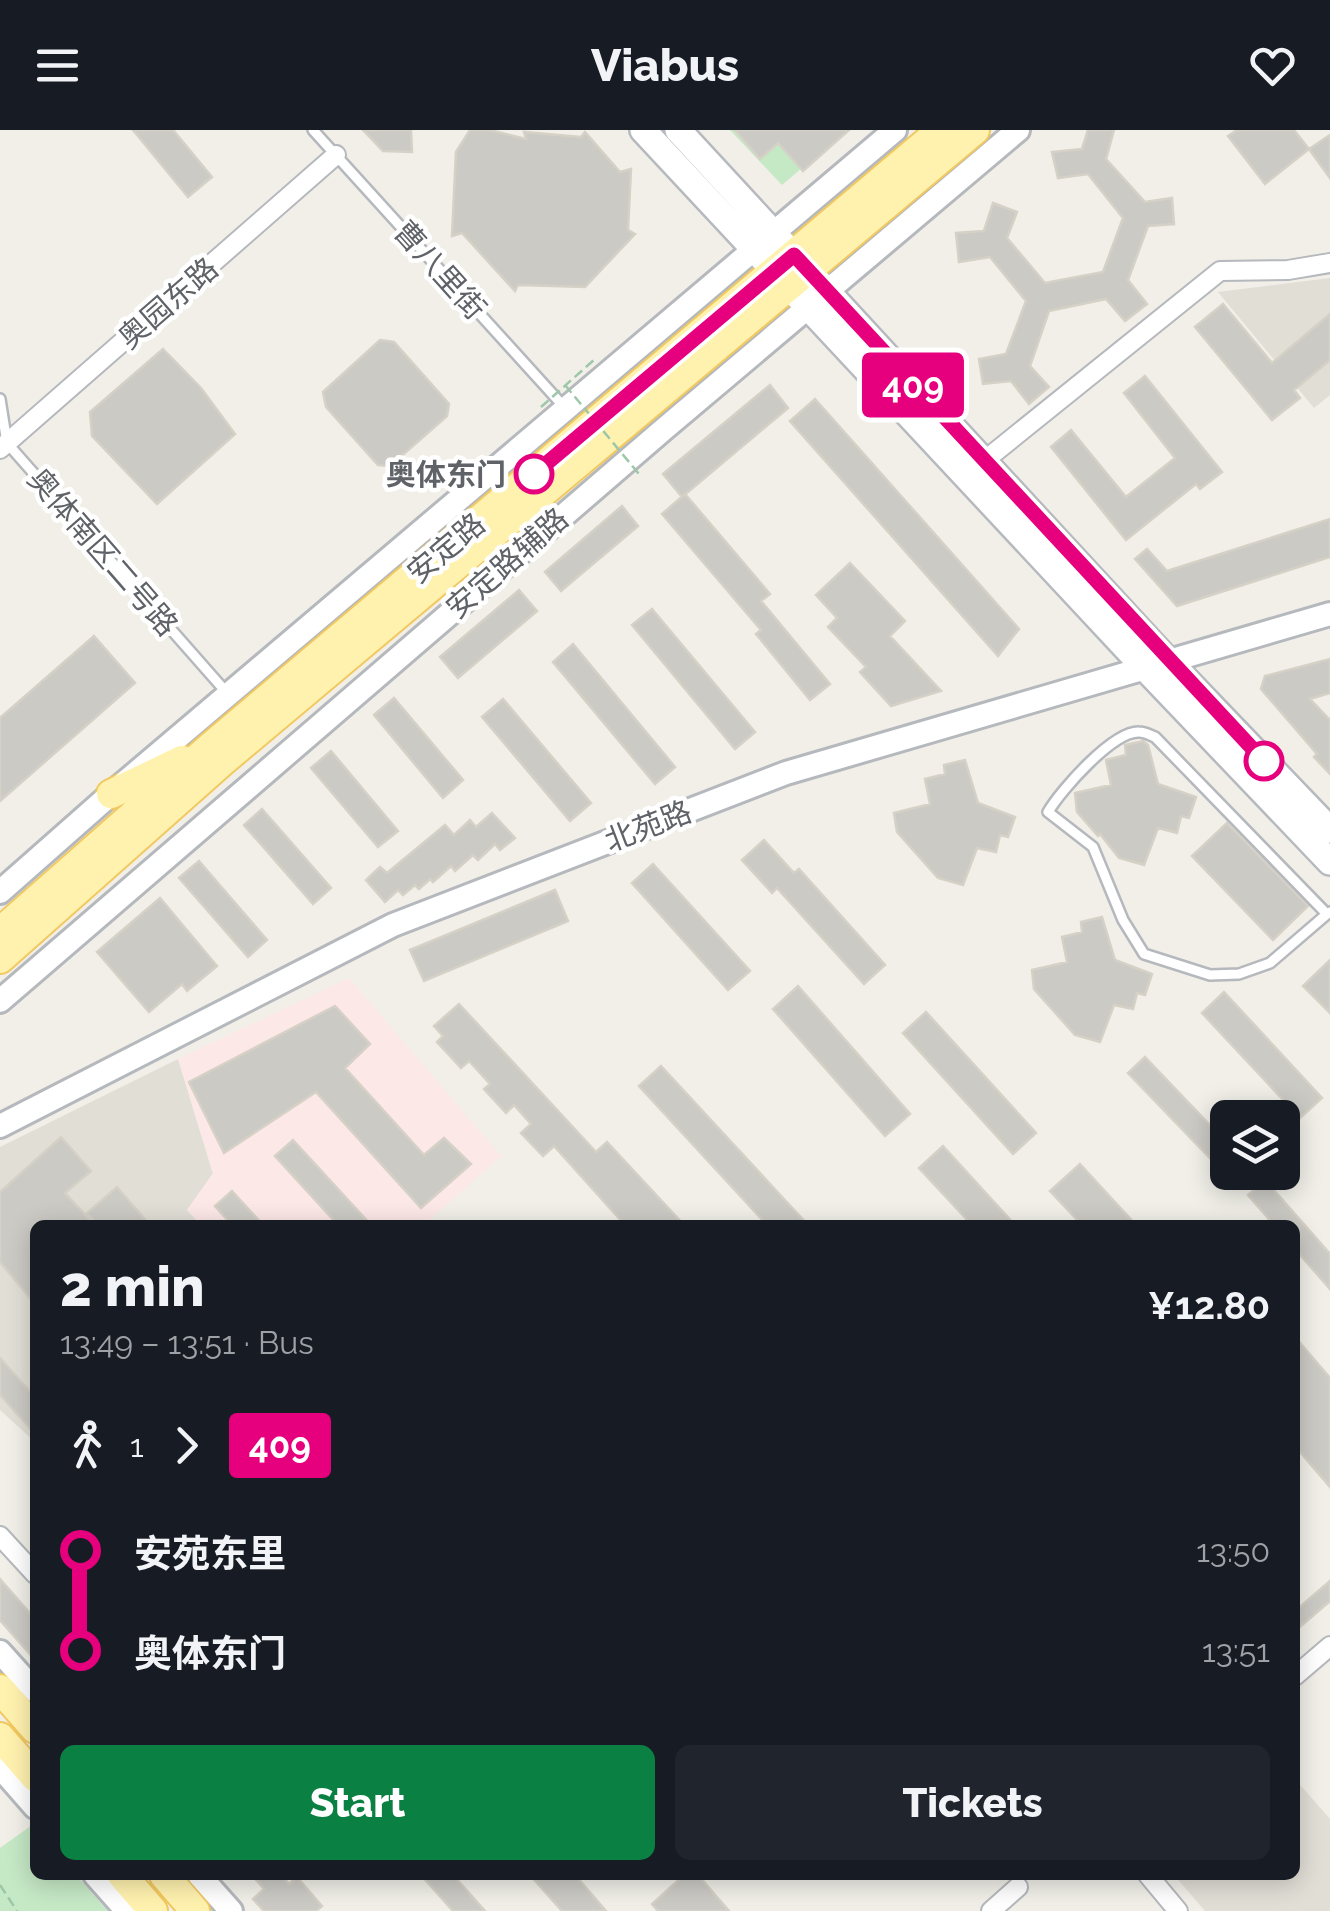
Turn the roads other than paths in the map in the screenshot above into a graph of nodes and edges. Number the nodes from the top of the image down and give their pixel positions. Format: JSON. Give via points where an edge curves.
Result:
{"nodes":[{"id":1,"x":313,"y":130,"type":"edge"},
{"id":2,"x":642,"y":130,"type":"edge"},
{"id":3,"x":678,"y":130,"type":"edge"},
{"id":4,"x":895,"y":130,"type":"edge"},
{"id":5,"x":941,"y":130,"type":"edge"},
{"id":6,"x":975,"y":130,"type":"edge"},
{"id":7,"x":1018,"y":130,"type":"edge"},
{"id":8,"x":336,"y":155,"type":"junction"},
{"id":9,"x":774,"y":234,"type":"junction"},
{"id":10,"x":754,"y":251,"type":"junction"},
{"id":11,"x":1330,"y":263,"type":"edge"},
{"id":12,"x":799,"y":281,"type":"junction"},
{"id":13,"x":0,"y":399,"type":"edge"},
{"id":14,"x":566,"y":410,"type":"junction"},
{"id":15,"x":682,"y":414,"type":"junction"},
{"id":16,"x":622,"y":426,"type":"junction"},
{"id":17,"x":4,"y":446,"type":"edge"},
{"id":18,"x":984,"y":461,"type":"junction"},
{"id":19,"x":1330,"y":614,"type":"edge"},
{"id":20,"x":1155,"y":663,"type":"junction"},
{"id":21,"x":228,"y":695,"type":"junction"},
{"id":22,"x":210,"y":747,"type":"junction"},
{"id":23,"x":111,"y":794,"type":"junction"},
{"id":24,"x":1330,"y":830,"type":"edge"},
{"id":25,"x":1330,"y":862,"type":"edge"},
{"id":26,"x":0,"y":892,"type":"edge"},
{"id":27,"x":1329,"y":913,"type":"edge"},
{"id":28,"x":0,"y":932,"type":"edge"},
{"id":29,"x":0,"y":959,"type":"edge"},
{"id":30,"x":0,"y":1001,"type":"edge"},
{"id":31,"x":0,"y":1126,"type":"edge"},
{"id":32,"x":0,"y":1536,"type":"edge"},
{"id":33,"x":30,"y":1569,"type":"edge"},
{"id":34,"x":1330,"y":1646,"type":"edge"},
{"id":35,"x":0,"y":1652,"type":"edge"},
{"id":36,"x":1300,"y":1672,"type":"edge"},
{"id":37,"x":30,"y":1685,"type":"edge"},
{"id":38,"x":0,"y":1690,"type":"edge"},
{"id":39,"x":30,"y":1723,"type":"edge"},
{"id":40,"x":0,"y":1737,"type":"edge"},
{"id":41,"x":0,"y":1767,"type":"edge"},
{"id":42,"x":30,"y":1771,"type":"edge"},
{"id":43,"x":30,"y":1801,"type":"edge"},
{"id":44,"x":100,"y":1880,"type":"edge"},
{"id":45,"x":126,"y":1880,"type":"edge"},
{"id":46,"x":168,"y":1880,"type":"edge"},
{"id":47,"x":203,"y":1880,"type":"edge"},
{"id":48,"x":1152,"y":1880,"type":"edge"},
{"id":49,"x":1018,"y":1888,"type":"dead end"},
{"id":50,"x":127,"y":1911,"type":"edge"},
{"id":51,"x":154,"y":1911,"type":"edge"},
{"id":52,"x":195,"y":1911,"type":"edge"},
{"id":53,"x":230,"y":1911,"type":"edge"},
{"id":54,"x":991,"y":1911,"type":"edge"},
{"id":55,"x":1178,"y":1911,"type":"edge"}],
"edges":[{"from":1,"to":8,"type":"lane","name":"曹八里街"},
{"from":2,"to":10,"type":"main road"},
{"from":3,"to":9,"type":"main road"},
{"from":4,"to":9,"type":"street"},
{"from":5,"to":12,"type":"main road","name":"安定路"},
{"from":6,"to":12,"type":"main road","name":"安定路"},
{"from":7,"to":12,"type":"street","name":"安定路辅路"},
{"from":8,"to":14,"type":"lane","name":"曹八里街"},
{"from":8,"to":17,"type":"street","name":"奥园东路"},
{"from":9,"to":10,"type":"street"},
{"from":9,"to":12,"type":"main road"},
{"from":10,"to":12,"type":"main road"},
{"from":10,"to":14,"type":"street"},
{"from":11,"to":18,"type":"street","via":[[1220,271]]},
{"from":12,"to":15,"type":"street","name":"安定路辅路"},
{"from":12,"to":16,"type":"main road","name":"安定路"},
{"from":12,"to":18,"type":"main road"},
{"from":12,"to":20,"type":"main road"},
{"from":12,"to":22,"type":"main road","name":"安定路"},
{"from":13,"to":17,"type":"lane","name":"奥体南区二号路"},
{"from":14,"to":21,"type":"street"},
{"from":15,"to":16,"type":"street","name":"安定路"},
{"from":15,"to":30,"type":"street","name":"安定路辅路"},
{"from":16,"to":29,"type":"main road","name":"安定路","via":[[222,762]]},
{"from":17,"to":21,"type":"lane","name":"奥体南区二号路"},
{"from":18,"to":20,"type":"main road"},
{"from":19,"to":20,"type":"street","name":"北苑路"},
{"from":20,"to":24,"type":"main road"},
{"from":20,"to":25,"type":"main road"},
{"from":20,"to":31,"type":"street","name":"北苑路","via":[[786,773],[393,925]]},
{"from":21,"to":23,"type":"street"},
{"from":22,"to":23,"type":"main road"},
{"from":22,"to":28,"type":"main road","name":"安定路"},
{"from":23,"to":26,"type":"street"},
{"from":27,"to":27,"type":"lane","via":[[1155,737],[1138,732],[1116,739],[1048,812],[1093,847],[1144,954],[1210,974],[1238,974],[1270,962]]},
{"from":32,"to":33,"type":"street"},
{"from":34,"to":36,"type":"street"},
{"from":35,"to":37,"type":"street"},
{"from":38,"to":39,"type":"main road"},
{"from":40,"to":42,"type":"main road"},
{"from":41,"to":43,"type":"street"},
{"from":44,"to":50,"type":"street"},
{"from":45,"to":51,"type":"main road"},
{"from":46,"to":52,"type":"main road"},
{"from":47,"to":53,"type":"street"},
{"from":48,"to":55,"type":"street"},
{"from":49,"to":54,"type":"street"}]}
